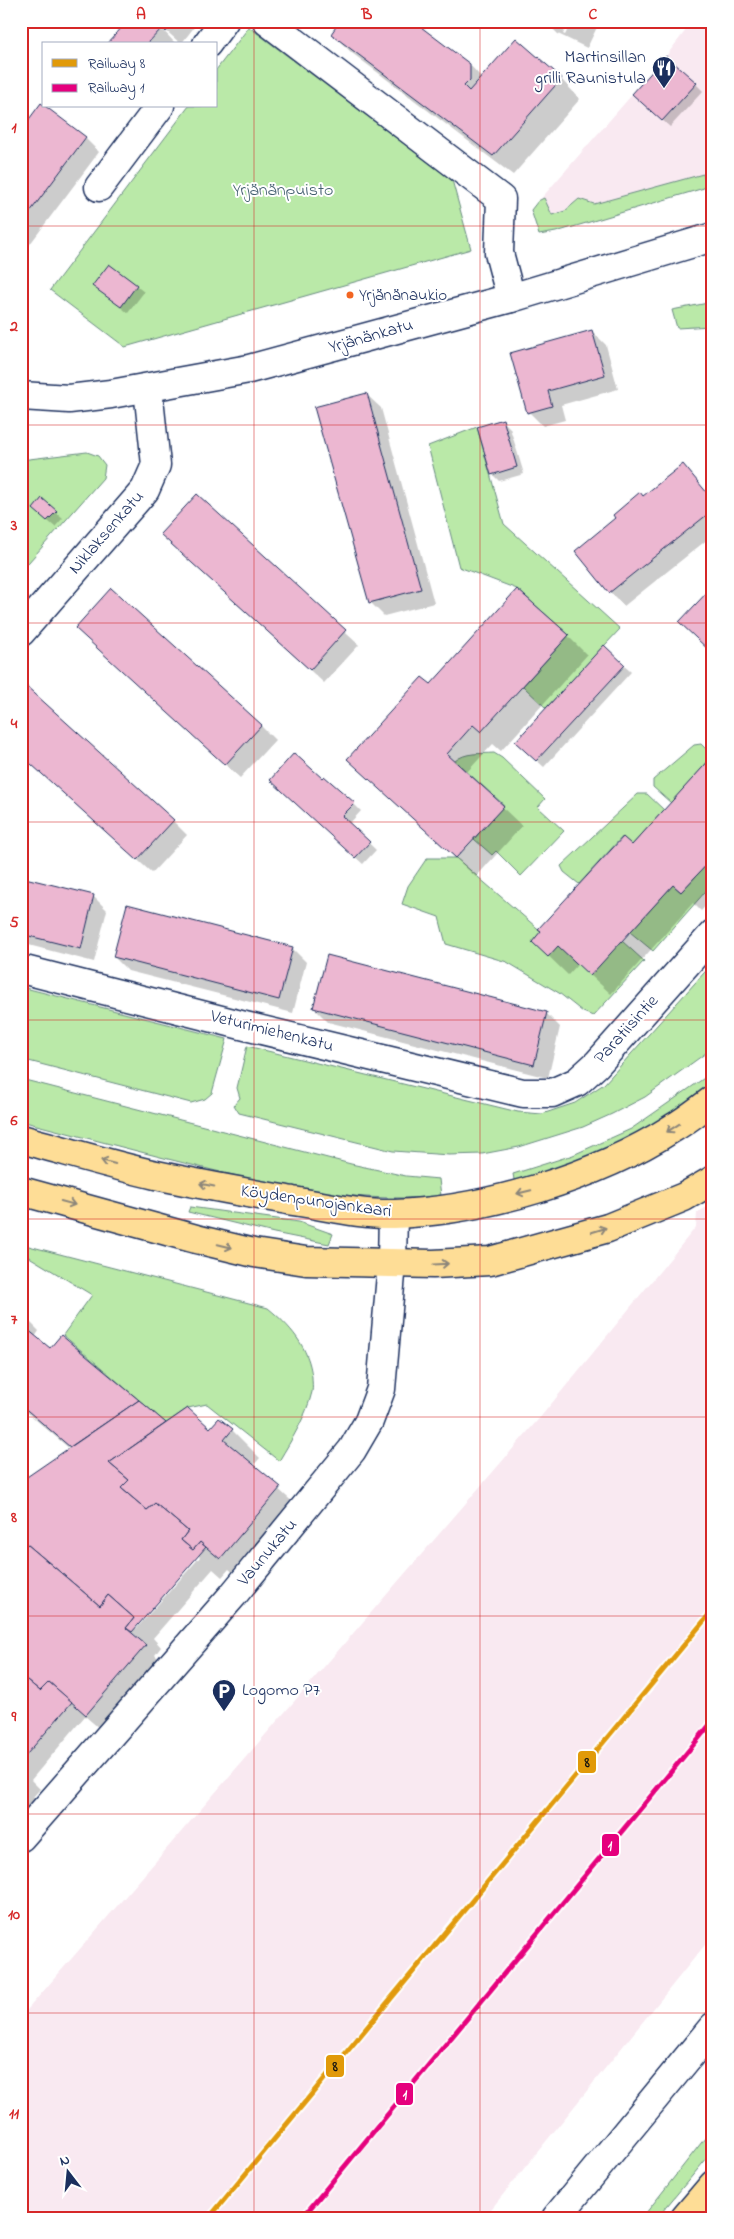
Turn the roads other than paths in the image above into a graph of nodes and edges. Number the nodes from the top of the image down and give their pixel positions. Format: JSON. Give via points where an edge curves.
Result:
{"nodes":[{"id":1,"x":224,"y":21,"type":"edge"},
{"id":2,"x":281,"y":26,"type":"edge"},
{"id":3,"x":208,"y":42,"type":"edge"},
{"id":4,"x":158,"y":108,"type":"edge"},
{"id":5,"x":99,"y":187,"type":"dead end"},
{"id":6,"x":713,"y":237,"type":"edge"},
{"id":7,"x":511,"y":298,"type":"junction"},
{"id":8,"x":148,"y":389,"type":"junction"},
{"id":9,"x":21,"y":396,"type":"edge"},
{"id":10,"x":21,"y":632,"type":"edge"},
{"id":11,"x":713,"y":934,"type":"edge"},
{"id":12,"x":21,"y":969,"type":"edge"},
{"id":13,"x":523,"y":1093,"type":"joint"},
{"id":14,"x":713,"y":1100,"type":"edge"},
{"id":15,"x":21,"y":1139,"type":"edge"},
{"id":16,"x":713,"y":1180,"type":"edge"},
{"id":17,"x":21,"y":1191,"type":"edge"},
{"id":18,"x":393,"y":1214,"type":"junction"},
{"id":19,"x":392,"y":1264,"type":"junction"},
{"id":20,"x":21,"y":1837,"type":"edge"},
{"id":21,"x":713,"y":2027,"type":"edge"},
{"id":22,"x":713,"y":2185,"type":"edge"},
{"id":23,"x":556,"y":2218,"type":"edge"},
{"id":24,"x":685,"y":2218,"type":"edge"}],
"edges":[{"from":1,"to":3,"type":"street"},
{"from":2,"to":7,"type":"street","via":[[501,199],[499,253]]},
{"from":4,"to":5,"type":"street"},
{"from":6,"to":7,"type":"street","name":"Yrjänänkatu"},
{"from":7,"to":8,"type":"street","name":"Yrjänänkatu","via":[[250,369]]},
{"from":8,"to":9,"type":"street","name":"Yrjänänkatu","via":[[69,399]]},
{"from":8,"to":10,"type":"street","name":"Niklaksenkatu","via":[[156,465],[151,481]]},
{"from":11,"to":13,"type":"street","name":"Paratiisintie","via":[[597,1064],[576,1082],[552,1094]]},
{"from":12,"to":13,"type":"street","name":"Veturimiehenkatu"},
{"from":14,"to":18,"type":"main road","name":"Köydenpunojankaari","one_way":true,"via":[[673,1128],[628,1153],[572,1177],[531,1191],[482,1202]]},
{"from":18,"to":15,"type":"main road","name":"Köydenpunojankaari","one_way":true,"via":[[353,1211],[164,1177]]},
{"from":19,"to":16,"type":"main road","one_way":true,"via":[[490,1261],[608,1228],[684,1197]]},
{"from":17,"to":19,"type":"main road","one_way":true,"via":[[254,1253],[306,1261]]},
{"from":18,"to":19,"type":"street","name":"Vaunukatu"},
{"from":19,"to":20,"type":"street","name":"Vaunukatu","via":[[381,1389],[369,1421],[352,1450],[233,1594]]},
{"from":21,"to":23,"type":"street"},
{"from":22,"to":24,"type":"main road"}]}
